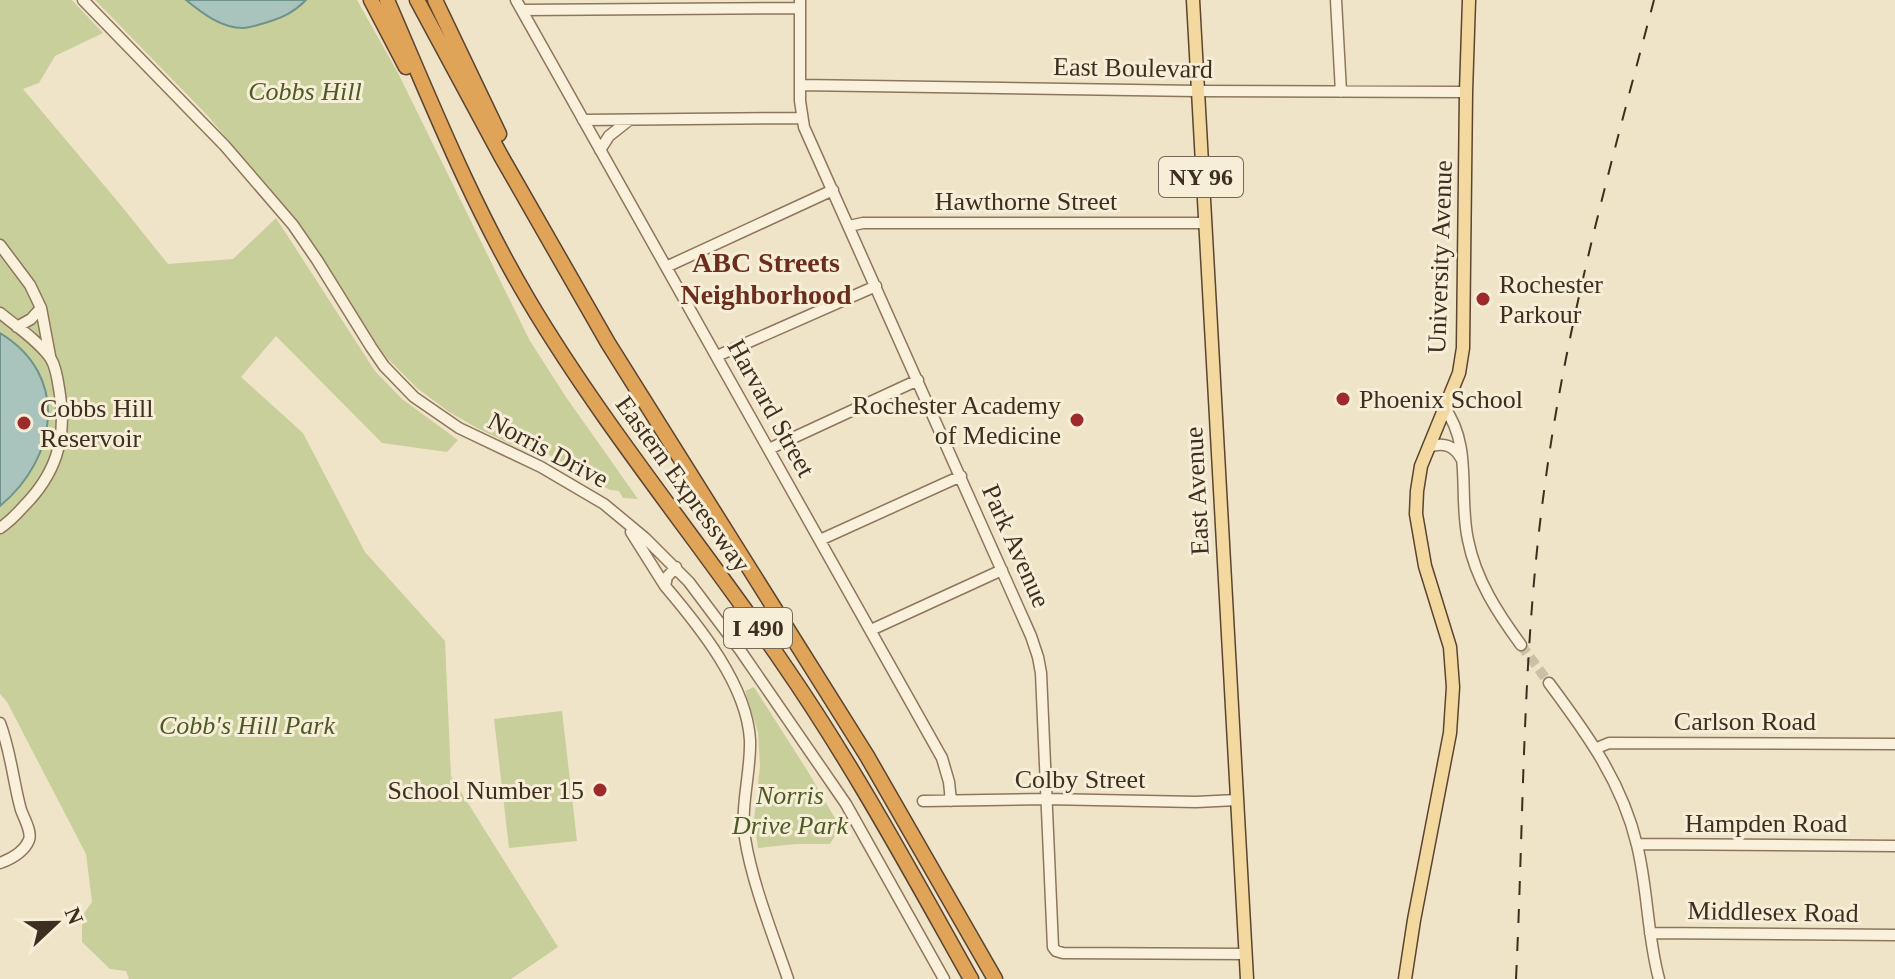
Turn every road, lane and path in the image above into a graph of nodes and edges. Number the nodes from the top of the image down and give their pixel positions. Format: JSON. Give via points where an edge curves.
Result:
{"nodes":[{"id":1,"x":83,"y":0,"type":"edge"},
{"id":2,"x":371,"y":0,"type":"edge"},
{"id":3,"x":387,"y":0,"type":"edge"},
{"id":4,"x":417,"y":0,"type":"edge"},
{"id":5,"x":435,"y":0,"type":"edge"},
{"id":6,"x":1193,"y":0,"type":"edge"},
{"id":7,"x":1336,"y":0,"type":"edge"},
{"id":8,"x":1469,"y":0,"type":"edge"},
{"id":9,"x":800,"y":4,"type":"edge"},
{"id":10,"x":519,"y":5,"type":"edge"},
{"id":11,"x":800,"y":85,"type":"junction"},
{"id":12,"x":1197,"y":91,"type":"junction"},
{"id":13,"x":1341,"y":92,"type":"junction"},
{"id":14,"x":1466,"y":92,"type":"junction"},
{"id":15,"x":802,"y":118,"type":"junction"},
{"id":16,"x":583,"y":120,"type":"junction"},
{"id":17,"x":630,"y":120,"type":"junction"},
{"id":18,"x":600,"y":150,"type":"junction"},
{"id":19,"x":467,"y":184,"type":"junction"},
{"id":20,"x":833,"y":190,"type":"junction"},
{"id":21,"x":1204,"y":223,"type":"junction"},
{"id":22,"x":849,"y":226,"type":"junction"},
{"id":23,"x":551,"y":243,"type":"junction"},
{"id":24,"x":0,"y":245,"type":"edge"},
{"id":25,"x":666,"y":267,"type":"junction"},
{"id":26,"x":876,"y":286,"type":"junction"},
{"id":27,"x":41,"y":308,"type":"junction"},
{"id":28,"x":0,"y":313,"type":"edge"},
{"id":29,"x":17,"y":327,"type":"junction"},
{"id":30,"x":717,"y":356,"type":"junction"},
{"id":31,"x":50,"y":358,"type":"junction"},
{"id":32,"x":918,"y":380,"type":"junction"},
{"id":33,"x":1444,"y":407,"type":"junction"},
{"id":34,"x":1428,"y":447,"type":"junction"},
{"id":35,"x":769,"y":449,"type":"junction"},
{"id":36,"x":1462,"y":460,"type":"junction"},
{"id":37,"x":961,"y":476,"type":"junction"},
{"id":38,"x":620,"y":517,"type":"junction"},
{"id":39,"x":0,"y":528,"type":"edge"},
{"id":40,"x":820,"y":540,"type":"junction"},
{"id":41,"x":676,"y":567,"type":"junction"},
{"id":42,"x":1002,"y":570,"type":"junction"},
{"id":43,"x":665,"y":586,"type":"junction"},
{"id":44,"x":871,"y":630,"type":"junction"},
{"id":45,"x":1521,"y":645,"type":"tunnel mouth"},
{"id":46,"x":1549,"y":683,"type":"tunnel mouth"},
{"id":47,"x":0,"y":723,"type":"edge"},
{"id":48,"x":1895,"y":744,"type":"edge"},
{"id":49,"x":1597,"y":748,"type":"junction"},
{"id":50,"x":1046,"y":799,"type":"junction"},
{"id":51,"x":1237,"y":800,"type":"junction"},
{"id":52,"x":923,"y":801,"type":"dead end"},
{"id":53,"x":951,"y":801,"type":"junction"},
{"id":54,"x":1637,"y":844,"type":"junction"},
{"id":55,"x":1895,"y":846,"type":"edge"},
{"id":56,"x":0,"y":863,"type":"edge"},
{"id":57,"x":1650,"y":933,"type":"junction"},
{"id":58,"x":1895,"y":935,"type":"edge"},
{"id":59,"x":1246,"y":954,"type":"junction"},
{"id":60,"x":788,"y":979,"type":"edge"},
{"id":61,"x":944,"y":979,"type":"edge"},
{"id":62,"x":971,"y":979,"type":"edge"},
{"id":63,"x":995,"y":979,"type":"edge"},
{"id":64,"x":1247,"y":979,"type":"edge"},
{"id":65,"x":1405,"y":979,"type":"edge"},
{"id":66,"x":1659,"y":979,"type":"edge"}],
"edges":[{"from":1,"to":38,"type":"street","name":"Norris Drive","via":[[225,146],[293,225],[384,366],[414,397],[459,428],[561,478]]},
{"from":2,"to":19,"type":"highway"},
{"from":3,"to":19,"type":"highway","name":"Eastern Expressway","number":"I 490"},
{"from":4,"to":23,"type":"highway","name":"Eastern Expressway","number":"I 490"},
{"from":5,"to":23,"type":"highway"},
{"from":6,"to":12,"type":"main road","name":"East Avenue","number":"NY 96"},
{"from":7,"to":13,"type":"street"},
{"from":8,"to":14,"type":"main road","name":"University Avenue"},
{"from":9,"to":10,"type":"street"},
{"from":9,"to":11,"type":"street","name":"Park Avenue"},
{"from":10,"to":16,"type":"street","name":"Harvard Street"},
{"from":11,"to":12,"type":"street","name":"East Boulevard"},
{"from":11,"to":15,"type":"street","name":"Park Avenue"},
{"from":12,"to":13,"type":"street","name":"East Boulevard"},
{"from":12,"to":21,"type":"main road","name":"East Avenue","number":"NY 96"},
{"from":13,"to":14,"type":"street","name":"East Boulevard"},
{"from":14,"to":33,"type":"main road","name":"University Avenue","via":[[1463,348]]},
{"from":15,"to":17,"type":"street"},
{"from":15,"to":20,"type":"street","name":"Park Avenue"},
{"from":16,"to":17,"type":"street"},
{"from":16,"to":18,"type":"street","name":"Harvard Street"},
{"from":17,"to":18,"type":"street"},
{"from":18,"to":25,"type":"street","name":"Harvard Street"},
{"from":19,"to":62,"type":"highway","name":"Eastern Expressway","number":"I 490","via":[[558,348],[808,700]]},
{"from":20,"to":22,"type":"street","name":"Park Avenue"},
{"from":20,"to":25,"type":"street"},
{"from":21,"to":22,"type":"street","name":"Hawthorne Street"},
{"from":21,"to":51,"type":"main road","name":"East Avenue","number":"NY 96"},
{"from":22,"to":26,"type":"street","name":"Park Avenue"},
{"from":23,"to":63,"type":"highway","name":"Eastern Expressway","number":"I 490","via":[[882,781]]},
{"from":24,"to":27,"type":"street"},
{"from":25,"to":30,"type":"street","name":"Harvard Street"},
{"from":26,"to":30,"type":"street"},
{"from":26,"to":32,"type":"street","name":"Park Avenue"},
{"from":27,"to":29,"type":"street"},
{"from":27,"to":31,"type":"street"},
{"from":28,"to":29,"type":"street"},
{"from":29,"to":31,"type":"street"},
{"from":30,"to":35,"type":"street","name":"Harvard Street"},
{"from":31,"to":39,"type":"street","via":[[61,404],[57,457],[30,501]]},
{"from":32,"to":35,"type":"street"},
{"from":32,"to":37,"type":"street","name":"Park Avenue"},
{"from":33,"to":34,"type":"main road","name":"University Avenue"},
{"from":33,"to":36,"type":"street","via":[[1459,433]]},
{"from":34,"to":36,"type":"street","via":[[1451,446]]},
{"from":34,"to":65,"type":"main road","name":"University Avenue","via":[[1416,514],[1425,566],[1450,647],[1453,687],[1450,733]]},
{"from":35,"to":40,"type":"street","name":"Harvard Street"},
{"from":36,"to":45,"type":"street","via":[[1473,560],[1489,599]]},
{"from":37,"to":40,"type":"street"},
{"from":37,"to":42,"type":"street","name":"Park Avenue"},
{"from":38,"to":41,"type":"street","name":"Norris Drive"},
{"from":38,"to":43,"type":"street"},
{"from":40,"to":44,"type":"street","name":"Harvard Street"},
{"from":41,"to":43,"type":"street"},
{"from":41,"to":61,"type":"street","name":"Norris Drive","via":[[846,804]]},
{"from":42,"to":44,"type":"street"},
{"from":42,"to":50,"type":"street","name":"Park Avenue","via":[[1039,662]]},
{"from":43,"to":60,"type":"street","via":[[713,648],[742,707],[750,740],[745,836]]},
{"from":44,"to":53,"type":"street","name":"Harvard Street","via":[[942,758]]},
{"from":46,"to":49,"type":"street"},
{"from":47,"to":56,"type":"street","via":[[30,835],[20,853]]},
{"from":48,"to":49,"type":"street","name":"Carlson Road","via":[[1609,743]]},
{"from":49,"to":54,"type":"street"},
{"from":50,"to":51,"type":"street","name":"Colby Street"},
{"from":50,"to":53,"type":"street","name":"Colby Street"},
{"from":50,"to":59,"type":"street","name":"Park Avenue","via":[[1055,950]]},
{"from":51,"to":59,"type":"main road","name":"East Avenue","number":"NY 96"},
{"from":52,"to":53,"type":"street","name":"Colby Street"},
{"from":54,"to":55,"type":"street","name":"Hampden Road"},
{"from":54,"to":57,"type":"street"},
{"from":57,"to":58,"type":"street","name":"Middlesex Road"},
{"from":57,"to":66,"type":"street"},
{"from":59,"to":64,"type":"main road","name":"East Avenue","number":"NY 96"}]}
